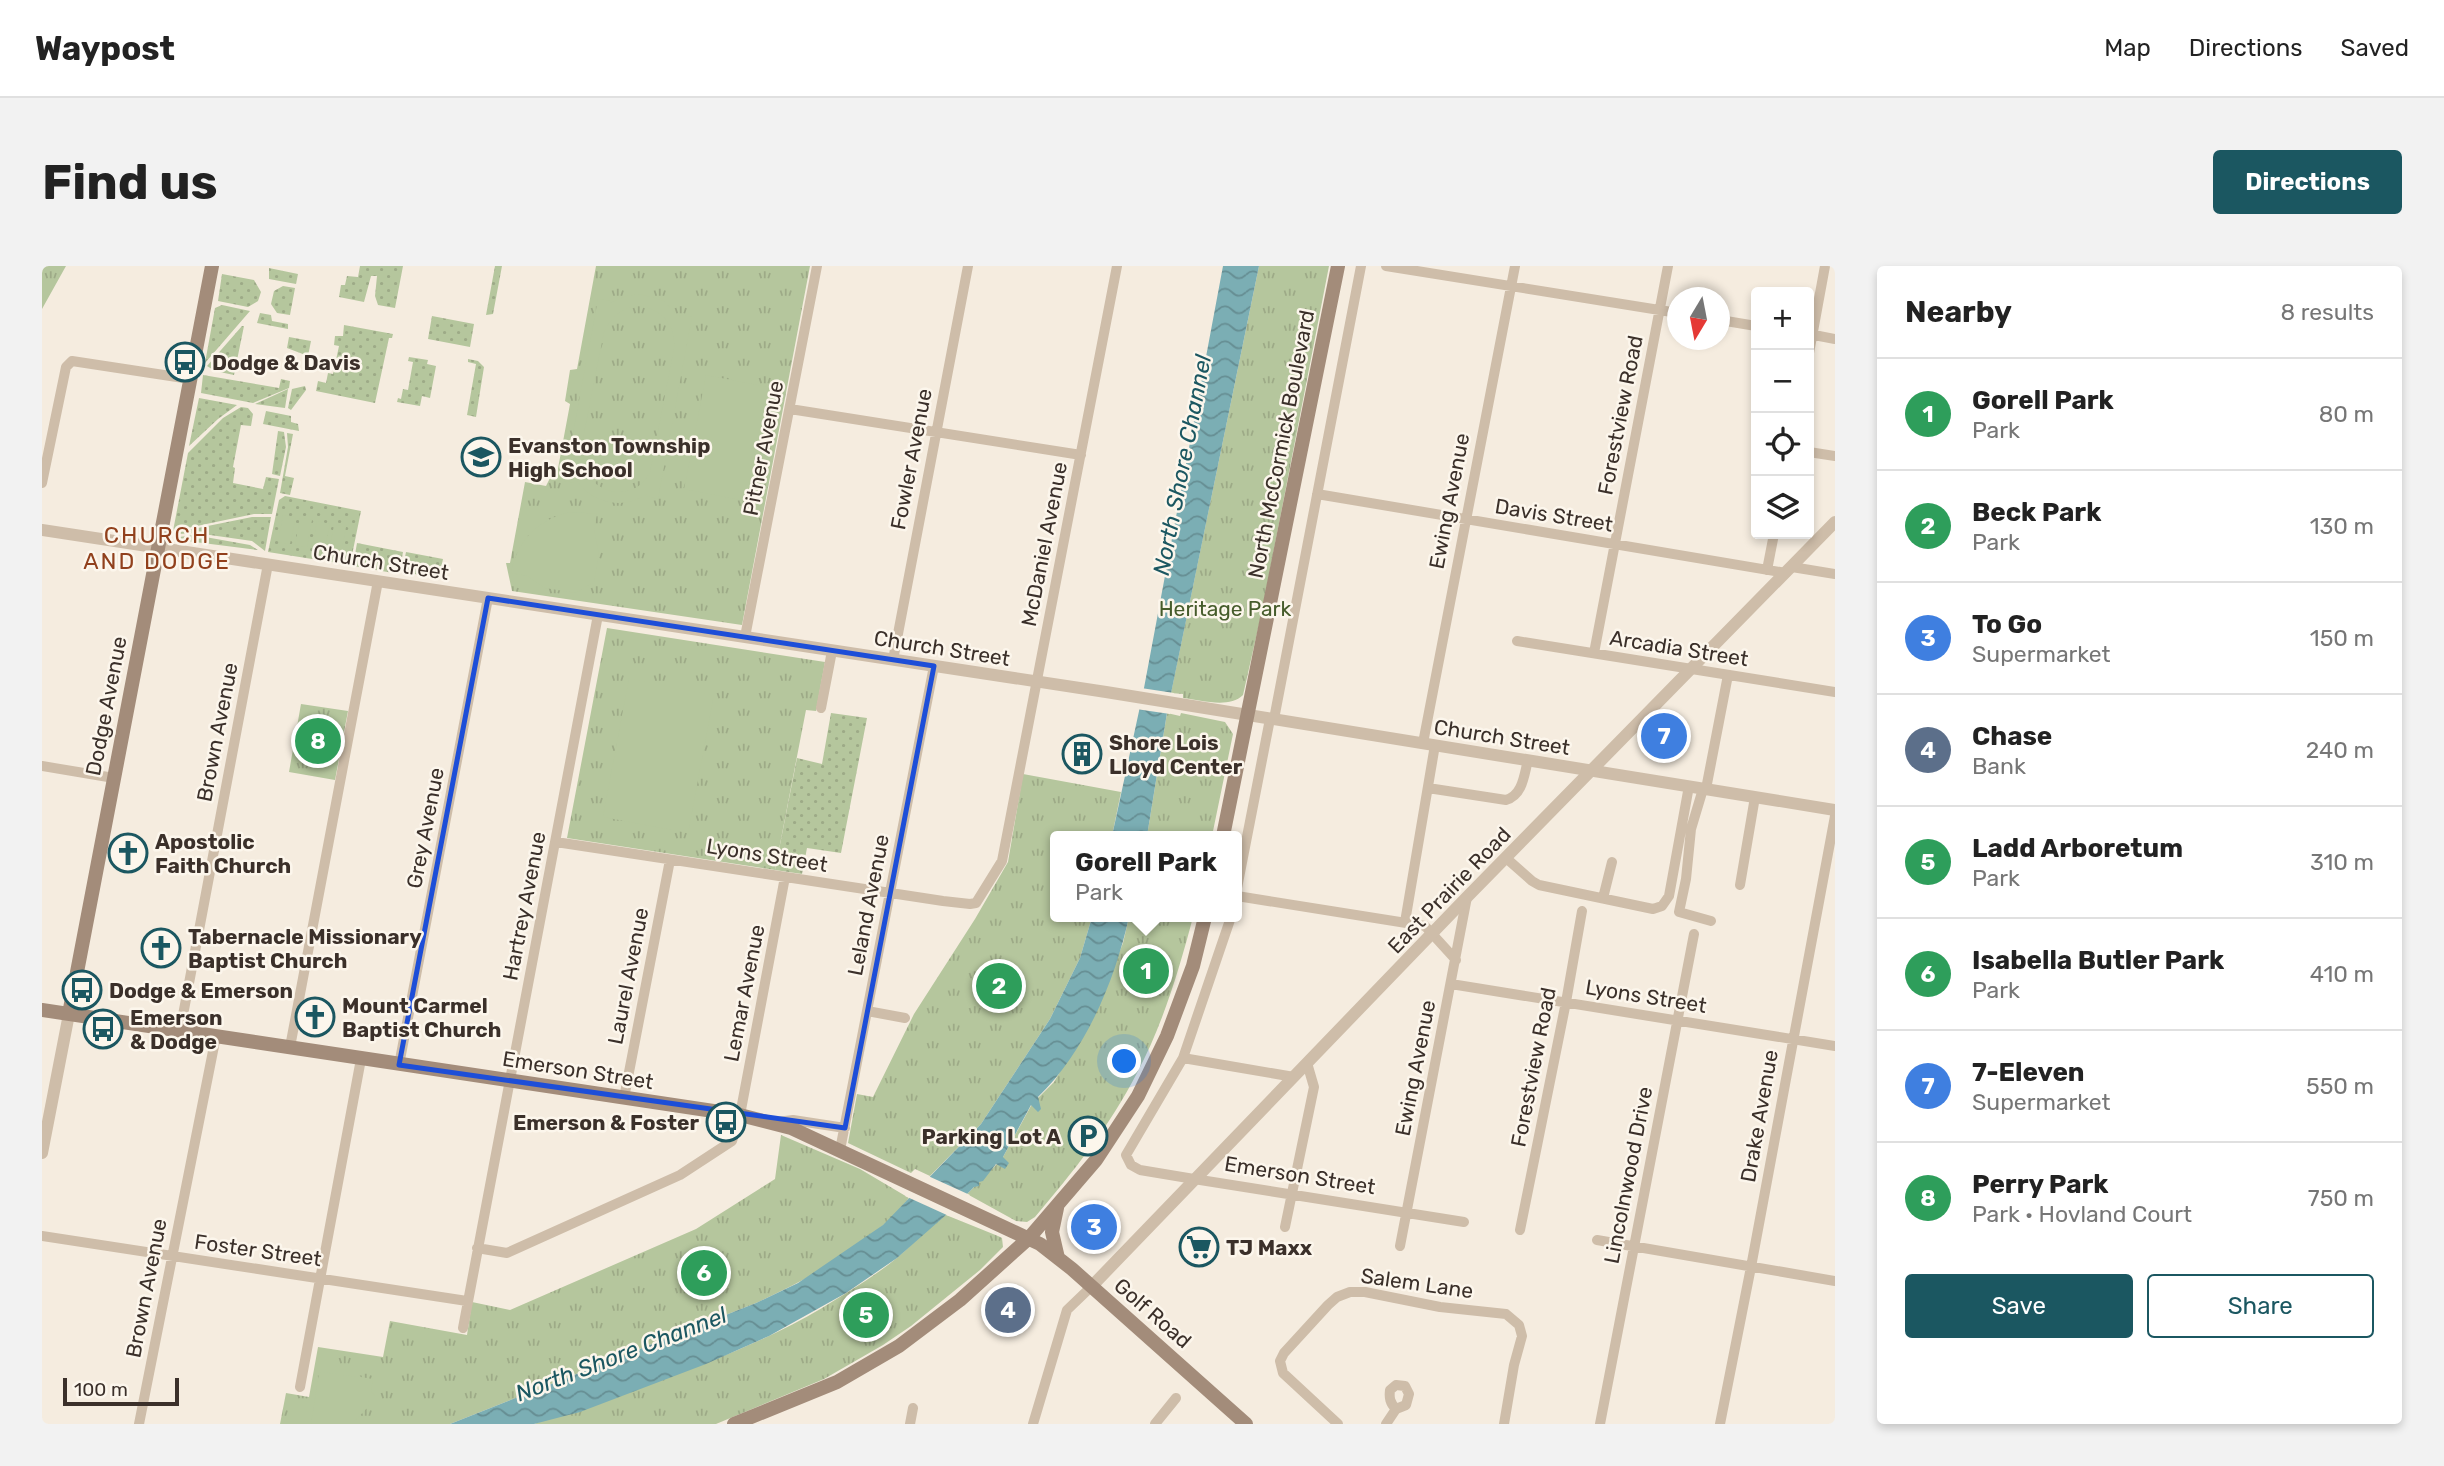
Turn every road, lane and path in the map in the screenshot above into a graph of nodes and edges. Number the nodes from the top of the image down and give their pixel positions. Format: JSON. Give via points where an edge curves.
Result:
{"nodes":[{"id":1,"x":212,"y":266,"type":"edge"},
{"id":2,"x":817,"y":266,"type":"edge"},
{"id":3,"x":968,"y":266,"type":"edge"},
{"id":4,"x":1117,"y":266,"type":"edge"},
{"id":5,"x":1338,"y":266,"type":"edge"},
{"id":6,"x":1361,"y":266,"type":"edge"},
{"id":7,"x":1386,"y":266,"type":"edge"},
{"id":8,"x":1515,"y":266,"type":"edge"},
{"id":9,"x":1668,"y":266,"type":"edge"},
{"id":10,"x":1825,"y":266,"type":"edge"},
{"id":11,"x":1511,"y":286,"type":"junction"},
{"id":12,"x":1659,"y":310,"type":"junction"},
{"id":13,"x":1667,"y":311,"type":"edge"},
{"id":14,"x":1814,"y":317,"type":"edge"},
{"id":15,"x":1730,"y":322,"type":"edge"},
{"id":16,"x":1751,"y":325,"type":"edge"},
{"id":17,"x":1814,"y":335,"type":"edge"},
{"id":18,"x":1835,"y":338,"type":"edge"},
{"id":19,"x":190,"y":379,"type":"junction"},
{"id":20,"x":790,"y":409,"type":"junction"},
{"id":21,"x":936,"y":432,"type":"junction"},
{"id":22,"x":1814,"y":453,"type":"edge"},
{"id":23,"x":1081,"y":455,"type":"junction"},
{"id":24,"x":1835,"y":456,"type":"edge"},
{"id":25,"x":42,"y":483,"type":"edge"},
{"id":26,"x":1317,"y":494,"type":"junction"},
{"id":27,"x":1465,"y":520,"type":"junction"},
{"id":28,"x":1835,"y":522,"type":"edge"},
{"id":29,"x":42,"y":530,"type":"edge"},
{"id":30,"x":1773,"y":539,"type":"edge"},
{"id":31,"x":1615,"y":544,"type":"junction"},
{"id":32,"x":158,"y":547,"type":"junction"},
{"id":33,"x":268,"y":564,"type":"junction"},
{"id":34,"x":1767,"y":570,"type":"junction"},
{"id":35,"x":1788,"y":570,"type":"junction"},
{"id":36,"x":1835,"y":574,"type":"edge"},
{"id":37,"x":378,"y":581,"type":"junction"},
{"id":38,"x":488,"y":598,"type":"junction"},
{"id":39,"x":597,"y":615,"type":"junction"},
{"id":40,"x":745,"y":637,"type":"junction"},
{"id":41,"x":1517,"y":640,"type":"dead end"},
{"id":42,"x":832,"y":651,"type":"junction"},
{"id":43,"x":1594,"y":653,"type":"junction"},
{"id":44,"x":893,"y":660,"type":"junction"},
{"id":45,"x":934,"y":666,"type":"junction"},
{"id":46,"x":1691,"y":670,"type":"junction"},
{"id":47,"x":1727,"y":675,"type":"junction"},
{"id":48,"x":1036,"y":681,"type":"junction"},
{"id":49,"x":1835,"y":692,"type":"edge"},
{"id":50,"x":821,"y":708,"type":"dead end"},
{"id":51,"x":1248,"y":715,"type":"junction"},
{"id":52,"x":1272,"y":719,"type":"junction"},
{"id":53,"x":1429,"y":744,"type":"junction"},
{"id":54,"x":1528,"y":760,"type":"junction"},
{"id":55,"x":42,"y":766,"type":"edge"},
{"id":56,"x":1592,"y":771,"type":"junction"},
{"id":57,"x":114,"y":778,"type":"junction"},
{"id":58,"x":1689,"y":786,"type":"junction"},
{"id":59,"x":1427,"y":788,"type":"junction"},
{"id":60,"x":1704,"y":789,"type":"junction"},
{"id":61,"x":1755,"y":797,"type":"junction"},
{"id":62,"x":1835,"y":810,"type":"edge"},
{"id":63,"x":1835,"y":816,"type":"edge"},
{"id":64,"x":1224,"y":831,"type":"edge"},
{"id":65,"x":556,"y":842,"type":"junction"},
{"id":66,"x":1506,"y":858,"type":"junction"},
{"id":67,"x":670,"y":860,"type":"junction"},
{"id":68,"x":1612,"y":862,"type":"dead end"},
{"id":69,"x":1242,"y":864,"type":"edge"},
{"id":70,"x":785,"y":877,"type":"junction"},
{"id":71,"x":1740,"y":885,"type":"dead end"},
{"id":72,"x":890,"y":894,"type":"junction"},
{"id":73,"x":1242,"y":897,"type":"edge"},
{"id":74,"x":1467,"y":897,"type":"junction"},
{"id":75,"x":1603,"y":898,"type":"junction"},
{"id":76,"x":974,"y":904,"type":"joint"},
{"id":77,"x":1582,"y":911,"type":"dead end"},
{"id":78,"x":1711,"y":921,"type":"dead end"},
{"id":79,"x":1204,"y":922,"type":"edge"},
{"id":80,"x":1229,"y":922,"type":"edge"},
{"id":81,"x":1405,"y":922,"type":"junction"},
{"id":82,"x":1432,"y":934,"type":"junction"},
{"id":83,"x":1694,"y":934,"type":"dead end"},
{"id":84,"x":1456,"y":960,"type":"junction"},
{"id":85,"x":1451,"y":984,"type":"junction"},
{"id":86,"x":1566,"y":1002,"type":"junction"},
{"id":87,"x":42,"y":1010,"type":"edge"},
{"id":88,"x":867,"y":1011,"type":"junction"},
{"id":89,"x":69,"y":1014,"type":"junction"},
{"id":90,"x":905,"y":1018,"type":"dead end"},
{"id":91,"x":1679,"y":1020,"type":"junction"},
{"id":92,"x":180,"y":1031,"type":"junction"},
{"id":93,"x":216,"y":1036,"type":"junction"},
{"id":94,"x":1793,"y":1039,"type":"junction"},
{"id":95,"x":1835,"y":1046,"type":"edge"},
{"id":96,"x":290,"y":1047,"type":"junction"},
{"id":97,"x":1183,"y":1058,"type":"junction"},
{"id":98,"x":361,"y":1059,"type":"junction"},
{"id":99,"x":1307,"y":1063,"type":"junction"},
{"id":100,"x":399,"y":1065,"type":"junction"},
{"id":101,"x":1294,"y":1077,"type":"junction"},
{"id":102,"x":510,"y":1081,"type":"junction"},
{"id":103,"x":624,"y":1098,"type":"junction"},
{"id":104,"x":740,"y":1115,"type":"junction"},
{"id":105,"x":775,"y":1122,"type":"junction"},
{"id":106,"x":845,"y":1128,"type":"junction"},
{"id":107,"x":841,"y":1150,"type":"junction"},
{"id":108,"x":42,"y":1153,"type":"edge"},
{"id":109,"x":1194,"y":1179,"type":"junction"},
{"id":110,"x":1292,"y":1195,"type":"junction"},
{"id":111,"x":1059,"y":1202,"type":"junction"},
{"id":112,"x":1407,"y":1213,"type":"junction"},
{"id":113,"x":1464,"y":1222,"type":"dead end"},
{"id":114,"x":1285,"y":1227,"type":"dead end"},
{"id":115,"x":1520,"y":1230,"type":"dead end"},
{"id":116,"x":42,"y":1236,"type":"edge"},
{"id":117,"x":1029,"y":1238,"type":"junction"},
{"id":118,"x":1597,"y":1240,"type":"dead end"},
{"id":119,"x":1400,"y":1246,"type":"dead end"},
{"id":120,"x":1633,"y":1247,"type":"junction"},
{"id":121,"x":477,"y":1248,"type":"junction"},
{"id":122,"x":172,"y":1256,"type":"junction"},
{"id":123,"x":1058,"y":1258,"type":"junction"},
{"id":124,"x":1751,"y":1267,"type":"junction"},
{"id":125,"x":321,"y":1278,"type":"junction"},
{"id":126,"x":1835,"y":1282,"type":"edge"},
{"id":127,"x":1092,"y":1286,"type":"junction"},
{"id":128,"x":467,"y":1301,"type":"junction"},
{"id":129,"x":463,"y":1328,"type":"dead end"},
{"id":130,"x":300,"y":1387,"type":"dead end"},
{"id":131,"x":1176,"y":1398,"type":"dead end"},
{"id":132,"x":913,"y":1408,"type":"dead end"},
{"id":133,"x":1396,"y":1409,"type":"dead end"},
{"id":134,"x":139,"y":1424,"type":"edge"},
{"id":135,"x":734,"y":1424,"type":"edge"},
{"id":136,"x":910,"y":1424,"type":"edge"},
{"id":137,"x":1033,"y":1424,"type":"edge"},
{"id":138,"x":1155,"y":1424,"type":"edge"},
{"id":139,"x":1246,"y":1424,"type":"edge"},
{"id":140,"x":1338,"y":1424,"type":"edge"},
{"id":141,"x":1386,"y":1424,"type":"edge"},
{"id":142,"x":1504,"y":1424,"type":"edge"},
{"id":143,"x":1600,"y":1424,"type":"edge"},
{"id":144,"x":1720,"y":1424,"type":"edge"}],
"edges":[{"from":1,"to":19,"type":"main road","name":"Dodge Avenue"},
{"from":2,"to":20,"type":"street","name":"Pitner Avenue"},
{"from":3,"to":21,"type":"street","name":"Fowler Avenue"},
{"from":4,"to":23,"type":"street","name":"McDaniel Avenue"},
{"from":5,"to":51,"type":"main road","name":"North McCormick Boulevard"},
{"from":6,"to":26,"type":"street"},
{"from":7,"to":11,"type":"street"},
{"from":8,"to":11,"type":"street","name":"Ewing Avenue"},
{"from":9,"to":12,"type":"street","name":"Forestview Road"},
{"from":10,"to":14,"type":"street"},
{"from":11,"to":12,"type":"street"},
{"from":11,"to":27,"type":"street","name":"Ewing Avenue"},
{"from":12,"to":13,"type":"street"},
{"from":12,"to":31,"type":"street","name":"Forestview Road"},
{"from":15,"to":16,"type":"street"},
{"from":17,"to":18,"type":"street"},
{"from":19,"to":25,"type":"street","via":[[72,361],[66,367]]},
{"from":19,"to":32,"type":"main road","name":"Dodge Avenue"},
{"from":20,"to":21,"type":"street"},
{"from":20,"to":40,"type":"street","name":"Pitner Avenue"},
{"from":21,"to":23,"type":"street"},
{"from":21,"to":44,"type":"street","name":"Fowler Avenue"},
{"from":22,"to":24,"type":"street"},
{"from":23,"to":48,"type":"street","name":"McDaniel Avenue"},
{"from":26,"to":27,"type":"street","name":"Davis Street"},
{"from":26,"to":52,"type":"street"},
{"from":27,"to":31,"type":"street","name":"Davis Street"},
{"from":27,"to":53,"type":"street","name":"Ewing Avenue"},
{"from":28,"to":35,"type":"street","name":"East Prairie Road"},
{"from":29,"to":32,"type":"street","name":"Church Street"},
{"from":30,"to":34,"type":"street"},
{"from":31,"to":34,"type":"street","name":"Davis Street"},
{"from":31,"to":43,"type":"street","name":"Forestview Road"},
{"from":32,"to":33,"type":"street","name":"Church Street"},
{"from":32,"to":57,"type":"main road","name":"Dodge Avenue"},
{"from":33,"to":37,"type":"street","name":"Church Street"},
{"from":33,"to":92,"type":"street","name":"Brown Avenue"},
{"from":34,"to":35,"type":"street","name":"Davis Street"},
{"from":35,"to":36,"type":"street","name":"Davis Street"},
{"from":35,"to":46,"type":"street","name":"East Prairie Road"},
{"from":37,"to":38,"type":"street","name":"Church Street"},
{"from":37,"to":96,"type":"street"},
{"from":38,"to":39,"type":"street","name":"Church Street"},
{"from":38,"to":100,"type":"street","name":"Grey Avenue"},
{"from":39,"to":40,"type":"street","name":"Church Street"},
{"from":39,"to":65,"type":"street","name":"Hartrey Avenue"},
{"from":40,"to":42,"type":"street","name":"Church Street"},
{"from":41,"to":43,"type":"street","name":"Arcadia Street"},
{"from":42,"to":44,"type":"street","name":"Church Street"},
{"from":42,"to":50,"type":"street"},
{"from":43,"to":46,"type":"street","name":"Arcadia Street"},
{"from":44,"to":45,"type":"street","name":"Church Street"},
{"from":45,"to":48,"type":"street","name":"Church Street"},
{"from":45,"to":72,"type":"street","name":"Leland Avenue"},
{"from":46,"to":47,"type":"street","name":"Arcadia Street"},
{"from":46,"to":56,"type":"street","name":"East Prairie Road"},
{"from":47,"to":49,"type":"street","name":"Arcadia Street"},
{"from":47,"to":60,"type":"street"},
{"from":48,"to":51,"type":"street","name":"Church Street"},
{"from":48,"to":76,"type":"street","name":"McDaniel Avenue","via":[[1002,860]]},
{"from":51,"to":52,"type":"street","name":"Church Street"},
{"from":51,"to":64,"type":"main road","name":"North McCormick Boulevard"},
{"from":52,"to":53,"type":"street","name":"Church Street"},
{"from":52,"to":69,"type":"street"},
{"from":53,"to":54,"type":"street","name":"Church Street"},
{"from":53,"to":59,"type":"street","name":"Ewing Avenue"},
{"from":54,"to":56,"type":"street","name":"Church Street"},
{"from":54,"to":59,"type":"street","via":[[1520,790],[1506,800]]},
{"from":55,"to":57,"type":"street"},
{"from":56,"to":58,"type":"street","name":"Church Street"},
{"from":56,"to":66,"type":"street","name":"East Prairie Road"},
{"from":57,"to":89,"type":"main road","name":"Dodge Avenue"},
{"from":58,"to":60,"type":"street","name":"Church Street"},
{"from":58,"to":75,"type":"street","via":[[1669,896],[1662,906],[1653,909]]},
{"from":59,"to":81,"type":"street","name":"Ewing Avenue"},
{"from":60,"to":61,"type":"street","name":"Church Street"},
{"from":60,"to":78,"type":"street","via":[[1691,830],[1679,912]]},
{"from":61,"to":62,"type":"street","name":"Church Street"},
{"from":61,"to":71,"type":"street"},
{"from":63,"to":94,"type":"street","name":"Drake Avenue"},
{"from":65,"to":67,"type":"street","name":"Lyons Street"},
{"from":65,"to":102,"type":"street","name":"Hartrey Avenue"},
{"from":66,"to":74,"type":"street","name":"East Prairie Road"},
{"from":66,"to":75,"type":"street","via":[[1532,881]]},
{"from":67,"to":70,"type":"street","name":"Lyons Street"},
{"from":67,"to":103,"type":"street","name":"Laurel Avenue"},
{"from":68,"to":75,"type":"street"},
{"from":70,"to":72,"type":"street","name":"Lyons Street"},
{"from":70,"to":104,"type":"street","name":"Lemar Avenue"},
{"from":72,"to":76,"type":"street","name":"Lyons Street"},
{"from":72,"to":88,"type":"street","name":"Leland Avenue"},
{"from":73,"to":81,"type":"street"},
{"from":74,"to":82,"type":"street","name":"East Prairie Road"},
{"from":74,"to":84,"type":"street","name":"Ewing Avenue"},
{"from":77,"to":86,"type":"street","name":"Forestview Road"},
{"from":79,"to":111,"type":"main road","via":[[1193,967],[1152,1068],[1107,1145]]},
{"from":80,"to":97,"type":"street"},
{"from":81,"to":82,"type":"street","via":[[1425,926]]},
{"from":82,"to":84,"type":"street"},
{"from":82,"to":99,"type":"street","name":"East Prairie Road"},
{"from":83,"to":91,"type":"street","name":"Lincolnwood Drive"},
{"from":84,"to":85,"type":"street","name":"Ewing Avenue"},
{"from":85,"to":86,"type":"street","name":"Lyons Street"},
{"from":85,"to":112,"type":"street","name":"Ewing Avenue"},
{"from":86,"to":91,"type":"street","name":"Lyons Street"},
{"from":86,"to":115,"type":"street","name":"Forestview Road"},
{"from":87,"to":89,"type":"main road","name":"Emerson Street"},
{"from":88,"to":90,"type":"street"},
{"from":88,"to":106,"type":"street","name":"Leland Avenue"},
{"from":89,"to":92,"type":"main road","name":"Emerson Street"},
{"from":89,"to":108,"type":"street","name":"Dodge Avenue"},
{"from":91,"to":94,"type":"street","name":"Lyons Street"},
{"from":91,"to":120,"type":"street","name":"Lincolnwood Drive"},
{"from":92,"to":93,"type":"main road","name":"Emerson Street"},
{"from":93,"to":96,"type":"main road","name":"Emerson Street"},
{"from":93,"to":122,"type":"street","name":"Brown Avenue"},
{"from":94,"to":95,"type":"street","name":"Lyons Street"},
{"from":94,"to":124,"type":"street","name":"Drake Avenue"},
{"from":96,"to":98,"type":"main road","name":"Emerson Street"},
{"from":97,"to":101,"type":"street"},
{"from":97,"to":109,"type":"street","name":"Emerson Street","via":[[1126,1155],[1131,1166],[1140,1170]]},
{"from":98,"to":100,"type":"main road","name":"Emerson Street"},
{"from":98,"to":125,"type":"street"},
{"from":99,"to":101,"type":"street","name":"East Prairie Road"},
{"from":99,"to":110,"type":"street","via":[[1314,1087]]},
{"from":100,"to":102,"type":"main road","name":"Emerson Street"},
{"from":101,"to":109,"type":"street","name":"East Prairie Road"},
{"from":102,"to":103,"type":"main road","name":"Emerson Street"},
{"from":102,"to":121,"type":"street","name":"Hartrey Avenue"},
{"from":103,"to":104,"type":"main road","name":"Emerson Street"},
{"from":104,"to":105,"type":"main road","name":"Emerson Street"},
{"from":104,"to":121,"type":"street","via":[[732,1142],[680,1175],[507,1253]]},
{"from":105,"to":106,"type":"street","name":"Emerson Street","via":[[793,1120]]},
{"from":105,"to":107,"type":"main road","name":"Emerson Street"},
{"from":106,"to":107,"type":"street","name":"Leland Avenue"},
{"from":107,"to":117,"type":"main road","name":"Emerson Street"},
{"from":109,"to":110,"type":"street","name":"Emerson Street"},
{"from":109,"to":127,"type":"street","name":"East Prairie Road"},
{"from":110,"to":112,"type":"street","name":"Emerson Street"},
{"from":110,"to":114,"type":"street"},
{"from":111,"to":117,"type":"main road"},
{"from":111,"to":123,"type":"main road","via":[[1052,1232]]},
{"from":112,"to":113,"type":"street","name":"Emerson Street"},
{"from":112,"to":119,"type":"street","name":"Ewing Avenue"},
{"from":116,"to":122,"type":"street","name":"Foster Street"},
{"from":117,"to":123,"type":"main road","name":"Golf Road"},
{"from":117,"to":135,"type":"main road","via":[[900,1346],[837,1381]]},
{"from":118,"to":120,"type":"street"},
{"from":120,"to":124,"type":"street"},
{"from":120,"to":143,"type":"street","name":"Lincolnwood Drive"},
{"from":121,"to":128,"type":"street","name":"Hartrey Avenue"},
{"from":122,"to":125,"type":"street","name":"Foster Street"},
{"from":122,"to":134,"type":"street","name":"Brown Avenue"},
{"from":123,"to":127,"type":"main road","name":"Golf Road"},
{"from":124,"to":126,"type":"street"},
{"from":124,"to":144,"type":"street","name":"Drake Avenue"},
{"from":125,"to":128,"type":"street","name":"Foster Street"},
{"from":125,"to":130,"type":"street"},
{"from":127,"to":137,"type":"street","via":[[1067,1310]]},
{"from":127,"to":139,"type":"main road","name":"Golf Road"},
{"from":128,"to":129,"type":"street","name":"Hartrey Avenue"},
{"from":131,"to":138,"type":"street"},
{"from":132,"to":136,"type":"street"},
{"from":133,"to":141,"type":"street"},
{"from":140,"to":142,"type":"street","name":"Salem Lane","via":[[1283,1373],[1280,1361],[1333,1300],[1357,1291],[1501,1313],[1516,1320],[1522,1336]]}]}
